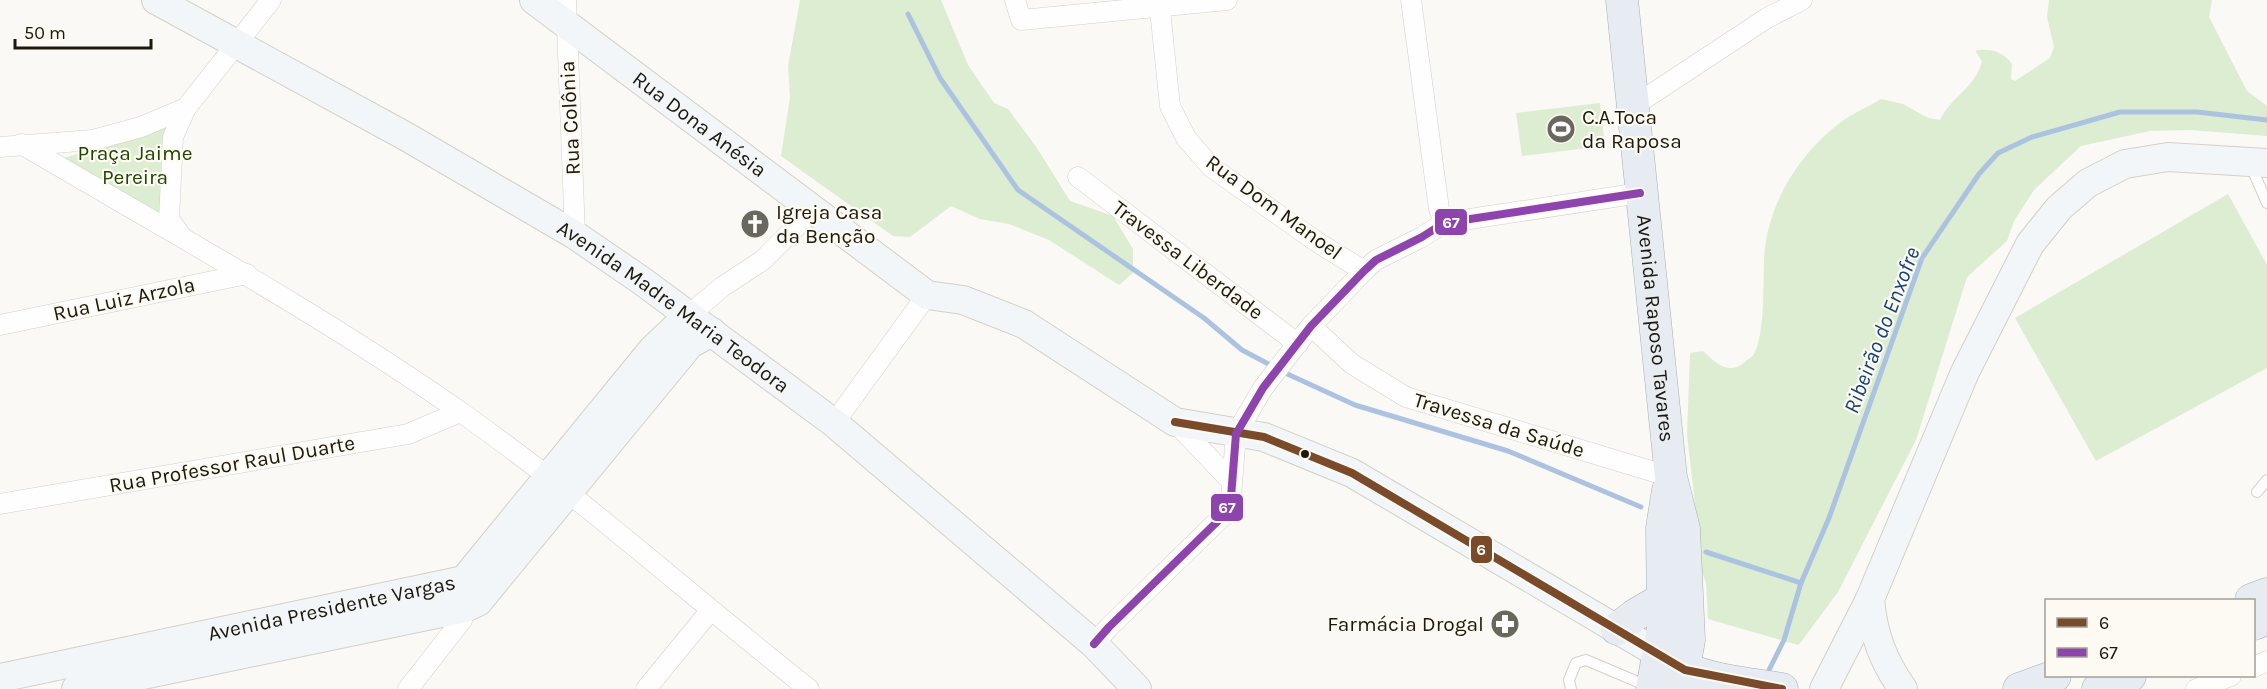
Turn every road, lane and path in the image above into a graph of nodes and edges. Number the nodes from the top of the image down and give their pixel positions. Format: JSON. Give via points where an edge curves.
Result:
{"nodes":[{"id":1,"x":156,"y":0,"type":"edge"},
{"id":2,"x":271,"y":0,"type":"edge"},
{"id":3,"x":534,"y":0,"type":"edge"},
{"id":4,"x":1016,"y":0,"type":"edge"},
{"id":5,"x":1227,"y":0,"type":"edge"},
{"id":6,"x":1411,"y":0,"type":"edge"},
{"id":7,"x":1622,"y":0,"type":"edge"},
{"id":8,"x":1802,"y":0,"type":"edge"},
{"id":9,"x":1159,"y":3,"type":"edge"},
{"id":10,"x":566,"y":13,"type":"edge"},
{"id":11,"x":235,"y":45,"type":"junction"},
{"id":12,"x":1632,"y":107,"type":"junction"},
{"id":13,"x":186,"y":108,"type":"junction"},
{"id":14,"x":21,"y":144,"type":"junction"},
{"id":15,"x":0,"y":147,"type":"edge"},
{"id":16,"x":2258,"y":162,"type":"edge"},
{"id":17,"x":1078,"y":177,"type":"dead end"},
{"id":18,"x":1640,"y":193,"type":"junction"},
{"id":19,"x":2267,"y":203,"type":"edge"},
{"id":20,"x":813,"y":210,"type":"junction"},
{"id":21,"x":1444,"y":223,"type":"junction"},
{"id":22,"x":575,"y":235,"type":"junction"},
{"id":23,"x":184,"y":240,"type":"junction"},
{"id":24,"x":1364,"y":271,"type":"junction"},
{"id":25,"x":247,"y":274,"type":"junction"},
{"id":26,"x":927,"y":296,"type":"junction"},
{"id":27,"x":689,"y":315,"type":"junction"},
{"id":28,"x":0,"y":325,"type":"edge"},
{"id":29,"x":1311,"y":326,"type":"junction"},
{"id":30,"x":712,"y":332,"type":"junction"},
{"id":31,"x":1294,"y":349,"type":"junction"},
{"id":32,"x":460,"y":412,"type":"junction"},
{"id":33,"x":1175,"y":422,"type":"junction"},
{"id":34,"x":834,"y":423,"type":"junction"},
{"id":35,"x":1236,"y":434,"type":"junction"},
{"id":36,"x":1671,"y":477,"type":"junction"},
{"id":37,"x":2267,"y":480,"type":"edge"},
{"id":38,"x":1231,"y":481,"type":"junction"},
{"id":39,"x":559,"y":484,"type":"junction"},
{"id":40,"x":2257,"y":492,"type":"dead end"},
{"id":41,"x":0,"y":504,"type":"edge"},
{"id":42,"x":1664,"y":598,"type":"junction"},
{"id":43,"x":1870,"y":599,"type":"junction"},
{"id":44,"x":465,"y":608,"type":"junction"},
{"id":45,"x":710,"y":611,"type":"junction"},
{"id":46,"x":1617,"y":629,"type":"junction"},
{"id":47,"x":1094,"y":644,"type":"junction"},
{"id":48,"x":2050,"y":677,"type":"edge"},
{"id":49,"x":2125,"y":677,"type":"edge"},
{"id":50,"x":2226,"y":677,"type":"edge"},
{"id":51,"x":0,"y":678,"type":"edge"},
{"id":52,"x":1666,"y":678,"type":"edge"},
{"id":53,"x":76,"y":689,"type":"edge"},
{"id":54,"x":408,"y":689,"type":"edge"},
{"id":55,"x":646,"y":689,"type":"edge"},
{"id":56,"x":809,"y":689,"type":"edge"},
{"id":57,"x":1137,"y":689,"type":"edge"},
{"id":58,"x":1571,"y":689,"type":"edge"},
{"id":59,"x":1782,"y":689,"type":"edge"},
{"id":60,"x":1824,"y":689,"type":"edge"},
{"id":61,"x":1903,"y":689,"type":"edge"},
{"id":62,"x":2019,"y":689,"type":"edge"},
{"id":63,"x":2098,"y":689,"type":"edge"},
{"id":64,"x":2197,"y":689,"type":"edge"}],
"edges":[{"from":1,"to":11,"type":"street","name":"Avenida Madre Maria Teodora"},
{"from":2,"to":11,"type":"street"},
{"from":3,"to":10,"type":"street","name":"Rua Dona Anésia"},
{"from":4,"to":9,"type":"street","via":[[1021,20]]},
{"from":5,"to":9,"type":"street"},
{"from":6,"to":21,"type":"street"},
{"from":7,"to":12,"type":"main road","name":"Avenida Raposo Tavares"},
{"from":8,"to":12,"type":"street","via":[[1767,18]]},
{"from":9,"to":24,"type":"street","name":"Rua Dom Manoel","via":[[1170,106],[1186,138],[1211,167]]},
{"from":10,"to":20,"type":"street","name":"Rua Dona Anésia"},
{"from":10,"to":22,"type":"street","name":"Rua Colônia"},
{"from":11,"to":13,"type":"street"},
{"from":11,"to":22,"type":"street","name":"Avenida Madre Maria Teodora","via":[[407,137]]},
{"from":12,"to":18,"type":"main road","name":"Avenida Raposo Tavares"},
{"from":13,"to":14,"type":"street","via":[[141,127],[93,140]]},
{"from":13,"to":23,"type":"street","via":[[173,136],[169,219]]},
{"from":14,"to":15,"type":"street"},
{"from":14,"to":23,"type":"street"},
{"from":16,"to":19,"type":"lane"},
{"from":16,"to":43,"type":"street","via":[[2168,157],[2125,164],[2088,183],[2059,208],[2030,244],[1965,372]]},
{"from":17,"to":31,"type":"street","name":"Travessa Liberdade"},
{"from":18,"to":21,"type":"street"},
{"from":18,"to":36,"type":"main road","name":"Avenida Raposo Tavares"},
{"from":20,"to":26,"type":"street","name":"Rua Dona Anésia"},
{"from":20,"to":27,"type":"street","via":[[763,260]]},
{"from":21,"to":24,"type":"street","via":[[1376,260]]},
{"from":22,"to":27,"type":"street","name":"Avenida Madre Maria Teodora"},
{"from":23,"to":25,"type":"street"},
{"from":24,"to":29,"type":"street"},
{"from":25,"to":28,"type":"street","name":"Rua Luiz Arzola"},
{"from":25,"to":32,"type":"street"},
{"from":26,"to":33,"type":"street","via":[[963,300],[1024,324]]},
{"from":26,"to":34,"type":"street"},
{"from":27,"to":30,"type":"street","name":"Avenida Madre Maria Teodora"},
{"from":27,"to":39,"type":"street","name":"Avenida Presidente Vargas","via":[[652,350]]},
{"from":29,"to":31,"type":"street"},
{"from":29,"to":36,"type":"street","name":"Travessa da Saúde","via":[[1352,364],[1406,397]]},
{"from":30,"to":34,"type":"street","name":"Avenida Madre Maria Teodora"},
{"from":30,"to":39,"type":"street","name":"Avenida Presidente Vargas","via":[[690,344]]},
{"from":31,"to":35,"type":"street","via":[[1263,388]]},
{"from":32,"to":39,"type":"street"},
{"from":32,"to":41,"type":"street","name":"Rua Professor Raul Duarte","via":[[408,434]]},
{"from":33,"to":35,"type":"street"},
{"from":33,"to":38,"type":"street"},
{"from":34,"to":47,"type":"street","name":"Avenida Madre Maria Teodora"},
{"from":35,"to":38,"type":"street"},
{"from":35,"to":46,"type":"street","via":[[1264,437],[1352,473]]},
{"from":36,"to":42,"type":"main road","name":"Avenida Raposo Tavares","via":[[1662,528]]},
{"from":36,"to":52,"type":"main road","name":"Avenida Raposo Tavares","via":[[1684,528],[1689,640]]},
{"from":37,"to":40,"type":"lane"},
{"from":38,"to":47,"type":"street","via":[[1232,497],[1224,515]]},
{"from":39,"to":44,"type":"street","name":"Avenida Presidente Vargas","via":[[484,597]]},
{"from":39,"to":45,"type":"street"},
{"from":39,"to":51,"type":"street","name":"Avenida Presidente Vargas","via":[[464,580]]},
{"from":42,"to":46,"type":"main road"},
{"from":42,"to":52,"type":"main road","name":"Avenida Raposo Tavares"},
{"from":43,"to":60,"type":"street"},
{"from":43,"to":61,"type":"street","via":[[1879,647]]},
{"from":44,"to":53,"type":"street","name":"Avenida Presidente Vargas"},
{"from":44,"to":54,"type":"street","via":[[462,620]]},
{"from":45,"to":55,"type":"street"},
{"from":45,"to":56,"type":"street"},
{"from":46,"to":52,"type":"street"},
{"from":47,"to":57,"type":"street","name":"Avenida Madre Maria Teodora"},
{"from":48,"to":62,"type":"main road"},
{"from":49,"to":63,"type":"main road"},
{"from":50,"to":64,"type":"street"},
{"from":52,"to":58,"type":"lane","via":[[1586,660],[1576,663],[1569,680]]},
{"from":52,"to":59,"type":"main road","via":[[1735,681]]}]}
